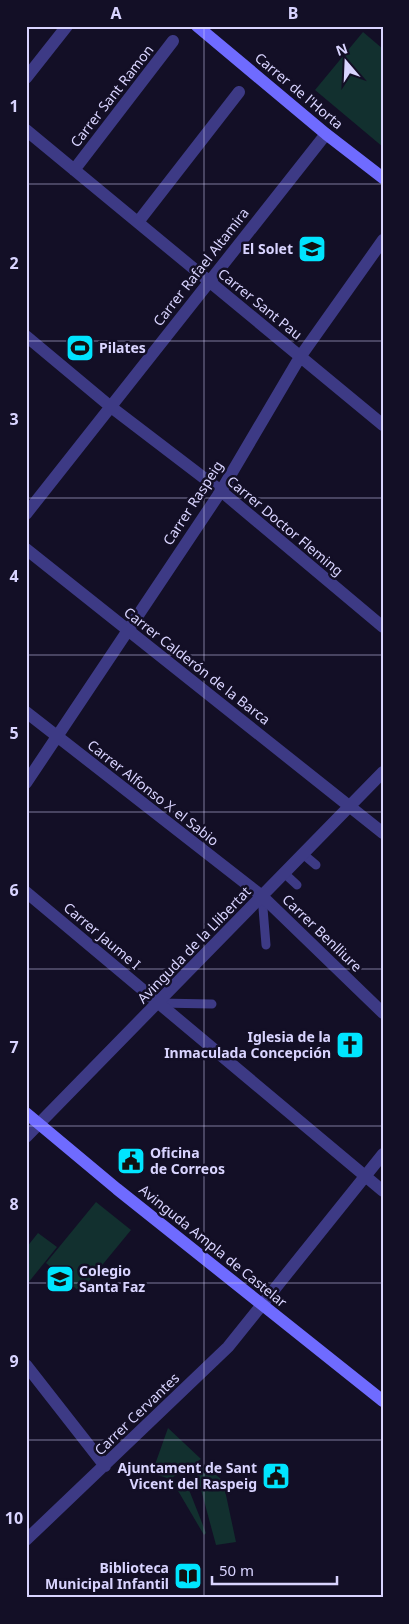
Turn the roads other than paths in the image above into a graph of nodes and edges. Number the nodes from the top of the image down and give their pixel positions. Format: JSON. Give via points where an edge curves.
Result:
{"nodes":[{"id":1,"x":67,"y":26,"type":"edge"},
{"id":2,"x":197,"y":26,"type":"edge"},
{"id":3,"x":173,"y":41,"type":"dead end"},
{"id":4,"x":26,"y":78,"type":"edge"},
{"id":5,"x":239,"y":92,"type":"dead end"},
{"id":6,"x":26,"y":130,"type":"edge"},
{"id":7,"x":326,"y":134,"type":"junction"},
{"id":8,"x":74,"y":170,"type":"junction"},
{"id":9,"x":383,"y":178,"type":"edge"},
{"id":10,"x":138,"y":222,"type":"junction"},
{"id":11,"x":383,"y":240,"type":"edge"},
{"id":12,"x":208,"y":281,"type":"junction"},
{"id":13,"x":26,"y":336,"type":"edge"},
{"id":14,"x":300,"y":357,"type":"junction"},
{"id":15,"x":111,"y":407,"type":"junction"},
{"id":16,"x":383,"y":425,"type":"edge"},
{"id":17,"x":220,"y":490,"type":"junction"},
{"id":18,"x":26,"y":514,"type":"edge"},
{"id":19,"x":26,"y":550,"type":"edge"},
{"id":20,"x":383,"y":627,"type":"edge"},
{"id":21,"x":127,"y":630,"type":"junction"},
{"id":22,"x":26,"y":712,"type":"edge"},
{"id":23,"x":56,"y":736,"type":"junction"},
{"id":24,"x":383,"y":772,"type":"edge"},
{"id":25,"x":26,"y":783,"type":"edge"},
{"id":26,"x":349,"y":806,"type":"junction"},
{"id":27,"x":383,"y":833,"type":"edge"},
{"id":28,"x":303,"y":854,"type":"junction"},
{"id":29,"x":316,"y":865,"type":"dead end"},
{"id":30,"x":284,"y":873,"type":"junction"},
{"id":31,"x":297,"y":885,"type":"dead end"},
{"id":32,"x":26,"y":892,"type":"edge"},
{"id":33,"x":262,"y":896,"type":"junction"},
{"id":34,"x":266,"y":945,"type":"dead end"},
{"id":35,"x":159,"y":1003,"type":"junction"},
{"id":36,"x":212,"y":1004,"type":"dead end"},
{"id":37,"x":383,"y":1013,"type":"edge"},
{"id":38,"x":26,"y":1113,"type":"edge"},
{"id":39,"x":40,"y":1124,"type":"junction"},
{"id":40,"x":26,"y":1137,"type":"edge"},
{"id":41,"x":383,"y":1154,"type":"edge"},
{"id":42,"x":364,"y":1176,"type":"junction"},
{"id":43,"x":383,"y":1191,"type":"edge"},
{"id":44,"x":263,"y":1305,"type":"junction"},
{"id":45,"x":26,"y":1365,"type":"edge"},
{"id":46,"x":383,"y":1401,"type":"edge"},
{"id":47,"x":105,"y":1466,"type":"junction"},
{"id":48,"x":28,"y":1533,"type":"edge"}],
"edges":[{"from":1,"to":4,"type":"street"},
{"from":2,"to":7,"type":"main road","name":"Carrer de l'Horta"},
{"from":3,"to":8,"type":"street","name":"Carrer Sant Ramon"},
{"from":5,"to":10,"type":"street"},
{"from":6,"to":8,"type":"street","name":"Carrer Sant Pau"},
{"from":7,"to":9,"type":"main road","name":"Carrer de l'Horta"},
{"from":7,"to":12,"type":"street","name":"Carrer Rafael Altamira"},
{"from":8,"to":10,"type":"street","name":"Carrer Sant Pau"},
{"from":10,"to":12,"type":"street","name":"Carrer Sant Pau"},
{"from":11,"to":14,"type":"street","name":"Carrer Raspeig"},
{"from":12,"to":14,"type":"street","name":"Carrer Sant Pau"},
{"from":12,"to":15,"type":"street","name":"Carrer Rafael Altamira"},
{"from":13,"to":15,"type":"street","name":"Carrer Doctor Fleming"},
{"from":14,"to":16,"type":"street","name":"Carrer Sant Pau"},
{"from":14,"to":17,"type":"street","name":"Carrer Raspeig"},
{"from":15,"to":17,"type":"street","name":"Carrer Doctor Fleming"},
{"from":15,"to":18,"type":"street","name":"Carrer Rafael Altamira"},
{"from":17,"to":20,"type":"street","name":"Carrer Doctor Fleming"},
{"from":17,"to":21,"type":"street","name":"Carrer Raspeig"},
{"from":19,"to":21,"type":"street","name":"Carrer Calderón de la Barca"},
{"from":21,"to":23,"type":"street","name":"Carrer Raspeig"},
{"from":21,"to":26,"type":"street","name":"Carrer Calderón de la Barca"},
{"from":22,"to":23,"type":"street","name":"Carrer Alfonso X el Sabio"},
{"from":23,"to":25,"type":"street","name":"Carrer Raspeig"},
{"from":23,"to":33,"type":"street","name":"Carrer Alfonso X el Sabio"},
{"from":24,"to":26,"type":"street","name":"Avinguda de la Llibertat"},
{"from":26,"to":27,"type":"street","name":"Carrer Calderón de la Barca"},
{"from":26,"to":28,"type":"street","name":"Avinguda de la Llibertat"},
{"from":28,"to":29,"type":"lane"},
{"from":28,"to":30,"type":"street","name":"Avinguda de la Llibertat"},
{"from":30,"to":31,"type":"lane"},
{"from":30,"to":33,"type":"street","name":"Avinguda de la Llibertat"},
{"from":32,"to":35,"type":"street","name":"Carrer Jaume I"},
{"from":33,"to":34,"type":"lane"},
{"from":33,"to":35,"type":"street","name":"Avinguda de la Llibertat"},
{"from":33,"to":37,"type":"street","name":"Carrer Benlliure"},
{"from":35,"to":36,"type":"lane"},
{"from":35,"to":39,"type":"street","name":"Avinguda de la Llibertat"},
{"from":35,"to":42,"type":"street","name":"Carrer Jaume I"},
{"from":38,"to":39,"type":"main road","name":"Avinguda Ampla de Castelar"},
{"from":39,"to":40,"type":"street","name":"Avinguda de la Llibertat"},
{"from":39,"to":44,"type":"main road","name":"Avinguda Ampla de Castelar"},
{"from":41,"to":42,"type":"street","name":"Carrer Cervantes"},
{"from":42,"to":43,"type":"street","name":"Carrer Jaume I"},
{"from":42,"to":44,"type":"street","name":"Carrer Cervantes"},
{"from":44,"to":46,"type":"main road","name":"Avinguda Ampla de Castelar"},
{"from":44,"to":47,"type":"street","name":"Carrer Cervantes","via":[[228,1347]]},
{"from":45,"to":47,"type":"street"},
{"from":47,"to":48,"type":"street","name":"Carrer Cervantes"}]}
